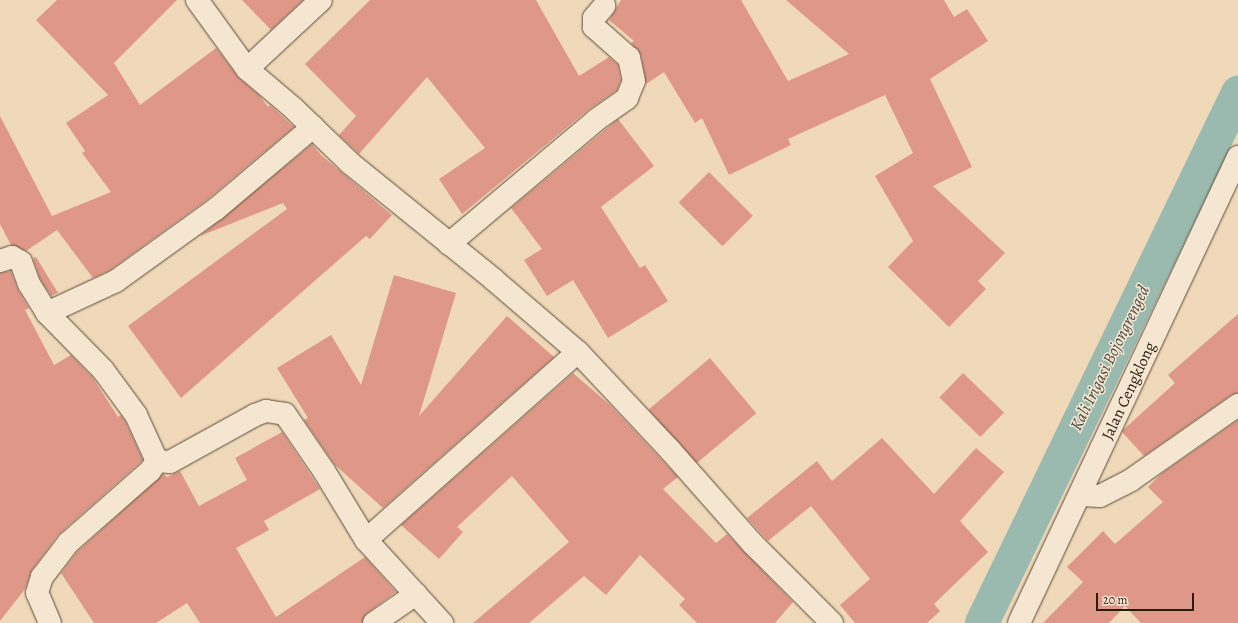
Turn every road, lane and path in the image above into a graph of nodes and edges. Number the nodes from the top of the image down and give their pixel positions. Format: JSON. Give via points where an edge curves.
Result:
{"nodes":[{"id":1,"x":197,"y":0,"type":"edge"},
{"id":2,"x":321,"y":0,"type":"edge"},
{"id":3,"x":604,"y":6,"type":"dead end"},
{"id":4,"x":247,"y":69,"type":"junction"},
{"id":5,"x":313,"y":127,"type":"junction"},
{"id":6,"x":1238,"y":157,"type":"edge"},
{"id":7,"x":449,"y":244,"type":"junction"},
{"id":8,"x":0,"y":261,"type":"edge"},
{"id":9,"x":47,"y":313,"type":"junction"},
{"id":10,"x":578,"y":352,"type":"junction"},
{"id":11,"x":1238,"y":405,"type":"edge"},
{"id":12,"x":157,"y":461,"type":"junction"},
{"id":13,"x":1081,"y":495,"type":"junction"},
{"id":14,"x":366,"y":540,"type":"junction"},
{"id":15,"x":416,"y":594,"type":"junction"},
{"id":16,"x":50,"y":623,"type":"edge"},
{"id":17,"x":374,"y":623,"type":"edge"},
{"id":18,"x":442,"y":623,"type":"edge"},
{"id":19,"x":832,"y":623,"type":"edge"},
{"id":20,"x":1019,"y":623,"type":"edge"}],
"edges":[{"from":1,"to":4,"type":"street"},
{"from":2,"to":4,"type":"street"},
{"from":3,"to":7,"type":"street","via":[[594,18],[594,27],[629,58],[634,81],[627,98],[596,120]]},
{"from":4,"to":5,"type":"street"},
{"from":5,"to":7,"type":"street","via":[[350,163]]},
{"from":5,"to":9,"type":"street","via":[[216,209],[116,281]]},
{"from":6,"to":13,"type":"street","name":"Jalan Cengklong"},
{"from":7,"to":10,"type":"street"},
{"from":8,"to":9,"type":"street","via":[[12,257],[21,262],[29,284]]},
{"from":9,"to":12,"type":"street","via":[[107,376],[136,415]]},
{"from":10,"to":14,"type":"street"},
{"from":10,"to":19,"type":"street","via":[[670,450],[752,544]]},
{"from":11,"to":13,"type":"street","via":[[1131,480],[1100,496]]},
{"from":12,"to":14,"type":"street","via":[[170,462],[255,414],[285,414]]},
{"from":12,"to":16,"type":"street","via":[[68,543],[42,577],[38,593]]},
{"from":13,"to":20,"type":"street","name":"Jalan Cengklong"},
{"from":14,"to":15,"type":"street"},
{"from":15,"to":17,"type":"street"},
{"from":15,"to":18,"type":"street"}]}
